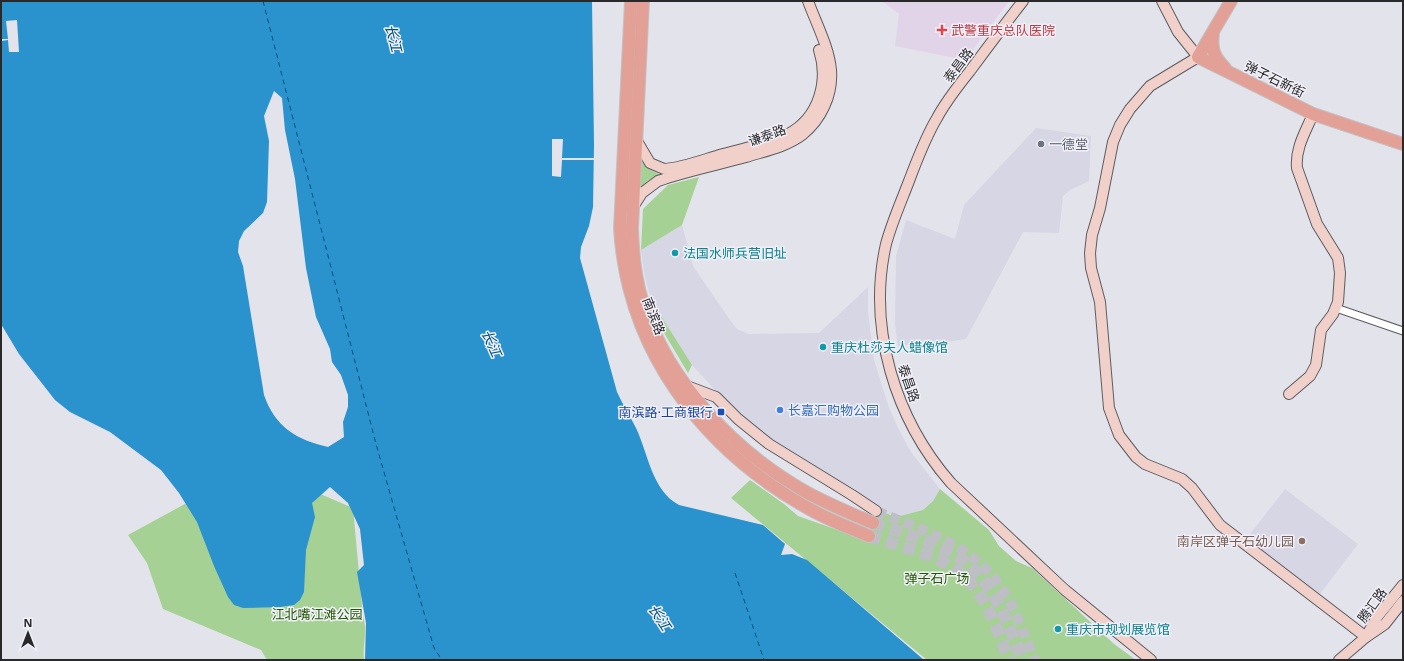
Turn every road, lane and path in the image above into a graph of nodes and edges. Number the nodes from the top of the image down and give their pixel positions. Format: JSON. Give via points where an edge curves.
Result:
{"nodes":[{"id":1,"x":631,"y":1,"type":"edge"},
{"id":2,"x":801,"y":1,"type":"edge"},
{"id":3,"x":808,"y":1,"type":"edge"},
{"id":4,"x":1023,"y":1,"type":"edge"},
{"id":5,"x":1162,"y":1,"type":"edge"},
{"id":6,"x":1231,"y":1,"type":"edge"},
{"id":7,"x":643,"y":4,"type":"edge"},
{"id":8,"x":630,"y":14,"type":"junction"},
{"id":9,"x":1213,"y":32,"type":"junction"},
{"id":10,"x":1198,"y":57,"type":"junction"},
{"id":11,"x":1228,"y":72,"type":"junction"},
{"id":12,"x":1313,"y":114,"type":"junction"},
{"id":13,"x":637,"y":141,"type":"junction"},
{"id":14,"x":1403,"y":144,"type":"edge"},
{"id":15,"x":633,"y":207,"type":"junction"},
{"id":16,"x":1336,"y":308,"type":"junction"},
{"id":17,"x":1403,"y":331,"type":"edge"},
{"id":18,"x":687,"y":386,"type":"junction"},
{"id":19,"x":1289,"y":394,"type":"dead end"},
{"id":20,"x":874,"y":517,"type":"joint"},
{"id":21,"x":869,"y":536,"type":"tunnel mouth"},
{"id":22,"x":1403,"y":585,"type":"edge"},
{"id":23,"x":1403,"y":601,"type":"edge"},
{"id":24,"x":1366,"y":637,"type":"junction"},
{"id":25,"x":1150,"y":660,"type":"edge"},
{"id":26,"x":1339,"y":660,"type":"edge"}],
"edges":[{"from":1,"to":8,"type":"main road","name":"南滨路"},
{"from":2,"to":13,"type":"street","name":"谦泰路","via":[[820,51],[823,79],[815,107],[799,127],[766,143],[668,169],[650,163]]},
{"from":3,"to":15,"type":"street","name":"谦泰路","via":[[826,49],[831,73],[828,99],[813,124],[802,135],[781,146],[658,181],[642,193]]},
{"from":4,"to":25,"type":"street","name":"泰昌路","via":[[937,117],[891,227],[884,256],[882,280],[882,312],[887,357],[892,380],[910,424],[935,465],[950,483],[1065,590]]},
{"from":5,"to":10,"type":"street","via":[[1178,32]]},
{"from":6,"to":9,"type":"main road"},
{"from":7,"to":8,"type":"main road","via":[[634,8]]},
{"from":7,"to":13,"type":"main road","name":"南滨路"},
{"from":8,"to":21,"type":"main road","name":"南滨路","via":[[621,242],[630,291],[650,344],[664,371],[696,419],[737,458],[806,507]]},
{"from":9,"to":10,"type":"main road"},
{"from":9,"to":11,"type":"main road","via":[[1212,51]]},
{"from":10,"to":11,"type":"main road","name":"弹子石新街"},
{"from":10,"to":24,"type":"street","via":[[1150,86],[1130,109],[1113,142],[1090,253],[1091,268],[1100,302],[1109,408],[1119,435],[1136,458],[1182,478],[1220,525]]},
{"from":11,"to":12,"type":"main road","name":"弹子石新街"},
{"from":12,"to":14,"type":"main road","name":"弹子石新街"},
{"from":12,"to":16,"type":"street","via":[[1297,151],[1296,160],[1317,224],[1338,258],[1340,273]]},
{"from":13,"to":15,"type":"main road","name":"南滨路"},
{"from":15,"to":18,"type":"main road","name":"南滨路","via":[[636,276],[644,306],[660,342]]},
{"from":16,"to":17,"type":"street"},
{"from":16,"to":19,"type":"street","via":[[1321,330],[1314,370]]},
{"from":18,"to":20,"type":"street","name":"南滨路","via":[[716,397],[769,444],[852,494]]},
{"from":18,"to":20,"type":"main road","name":"南滨路","via":[[725,430],[757,459],[806,492],[835,507]]},
{"from":22,"to":24,"type":"street","name":"腾汇路","via":[[1377,618]]},
{"from":23,"to":24,"type":"street","name":"腾汇路","via":[[1385,624]]},
{"from":24,"to":26,"type":"street"}]}
